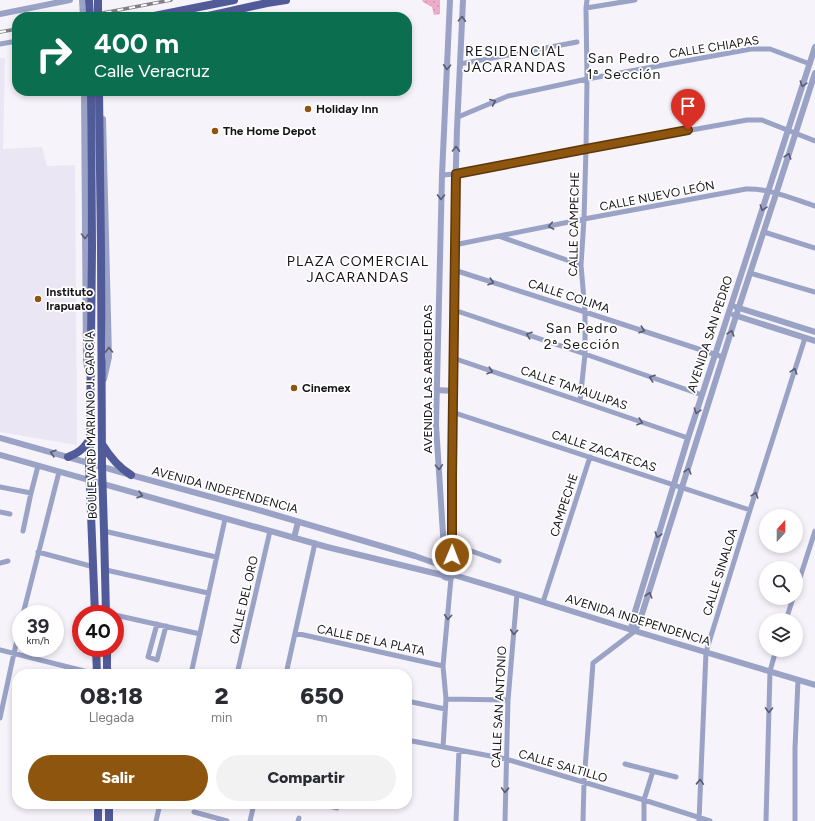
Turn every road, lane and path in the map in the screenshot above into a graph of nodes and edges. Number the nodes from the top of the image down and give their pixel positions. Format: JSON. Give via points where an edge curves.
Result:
{"nodes":[{"id":1,"x":70,"y":0,"type":"edge"},
{"id":2,"x":82,"y":0,"type":"edge"},
{"id":3,"x":89,"y":0,"type":"edge"},
{"id":4,"x":100,"y":0,"type":"edge"},
{"id":5,"x":234,"y":0,"type":"edge"},
{"id":6,"x":286,"y":0,"type":"edge"},
{"id":7,"x":450,"y":0,"type":"edge"},
{"id":8,"x":463,"y":0,"type":"edge"},
{"id":9,"x":587,"y":0,"type":"edge"},
{"id":10,"x":634,"y":0,"type":"edge"},
{"id":11,"x":586,"y":8,"type":"junction"},
{"id":12,"x":83,"y":12,"type":"edge"},
{"id":13,"x":90,"y":12,"type":"edge"},
{"id":14,"x":99,"y":12,"type":"edge"},
{"id":15,"x":174,"y":12,"type":"edge"},
{"id":16,"x":226,"y":12,"type":"edge"},
{"id":17,"x":0,"y":14,"type":"edge"},
{"id":18,"x":577,"y":42,"type":"dead end"},
{"id":19,"x":11,"y":43,"type":"edge"},
{"id":20,"x":0,"y":44,"type":"edge"},
{"id":21,"x":815,"y":47,"type":"edge"},
{"id":22,"x":460,"y":64,"type":"junction"},
{"id":23,"x":810,"y":64,"type":"junction"},
{"id":24,"x":815,"y":73,"type":"edge"},
{"id":25,"x":587,"y":79,"type":"junction"},
{"id":26,"x":812,"y":91,"type":"edge"},
{"id":27,"x":84,"y":96,"type":"edge"},
{"id":28,"x":91,"y":96,"type":"edge"},
{"id":29,"x":99,"y":96,"type":"edge"},
{"id":30,"x":102,"y":96,"type":"edge"},
{"id":31,"x":458,"y":117,"type":"junction"},
{"id":32,"x":444,"y":129,"type":"junction"},
{"id":33,"x":457,"y":129,"type":"junction"},
{"id":34,"x":788,"y":130,"type":"junction"},
{"id":35,"x":796,"y":133,"type":"junction"},
{"id":36,"x":815,"y":141,"type":"edge"},
{"id":37,"x":586,"y":149,"type":"junction"},
{"id":38,"x":456,"y":174,"type":"junction"},
{"id":39,"x":442,"y":175,"type":"junction"},
{"id":40,"x":768,"y":192,"type":"junction"},
{"id":41,"x":776,"y":194,"type":"junction"},
{"id":42,"x":85,"y":197,"type":"junction"},
{"id":43,"x":106,"y":198,"type":"junction"},
{"id":44,"x":815,"y":206,"type":"edge"},
{"id":45,"x":584,"y":220,"type":"junction"},
{"id":46,"x":764,"y":232,"type":"junction"},
{"id":47,"x":500,"y":237,"type":"junction"},
{"id":48,"x":454,"y":245,"type":"junction"},
{"id":49,"x":815,"y":248,"type":"edge"},
{"id":50,"x":582,"y":265,"type":"junction"},
{"id":51,"x":454,"y":270,"type":"junction"},
{"id":52,"x":750,"y":273,"type":"junction"},
{"id":53,"x":815,"y":292,"type":"edge"},
{"id":54,"x":731,"y":306,"type":"junction"},
{"id":55,"x":739,"y":308,"type":"junction"},
{"id":56,"x":454,"y":310,"type":"junction"},
{"id":57,"x":585,"y":312,"type":"junction"},
{"id":58,"x":728,"y":314,"type":"junction"},
{"id":59,"x":736,"y":316,"type":"junction"},
{"id":60,"x":815,"y":332,"type":"edge"},
{"id":61,"x":805,"y":338,"type":"junction"},
{"id":62,"x":815,"y":341,"type":"edge"},
{"id":63,"x":586,"y":354,"type":"junction"},
{"id":64,"x":715,"y":354,"type":"junction"},
{"id":65,"x":723,"y":357,"type":"junction"},
{"id":66,"x":453,"y":358,"type":"junction"},
{"id":67,"x":90,"y":386,"type":"junction"},
{"id":68,"x":102,"y":388,"type":"junction"},
{"id":69,"x":437,"y":390,"type":"junction"},
{"id":70,"x":453,"y":391,"type":"junction"},
{"id":71,"x":702,"y":395,"type":"junction"},
{"id":72,"x":580,"y":401,"type":"junction"},
{"id":73,"x":452,"y":412,"type":"junction"},
{"id":74,"x":0,"y":438,"type":"edge"},
{"id":75,"x":688,"y":438,"type":"junction"},
{"id":76,"x":90,"y":439,"type":"junction"},
{"id":77,"x":102,"y":443,"type":"junction"},
{"id":78,"x":0,"y":455,"type":"edge"},
{"id":79,"x":68,"y":457,"type":"junction"},
{"id":80,"x":590,"y":457,"type":"junction"},
{"id":81,"x":89,"y":464,"type":"junction"},
{"id":82,"x":38,"y":466,"type":"junction"},
{"id":83,"x":102,"y":467,"type":"junction"},
{"id":84,"x":60,"y":472,"type":"junction"},
{"id":85,"x":131,"y":476,"type":"junction"},
{"id":86,"x":89,"y":480,"type":"junction"},
{"id":87,"x":103,"y":484,"type":"junction"},
{"id":88,"x":673,"y":485,"type":"junction"},
{"id":89,"x":0,"y":487,"type":"edge"},
{"id":90,"x":683,"y":488,"type":"junction"},
{"id":91,"x":31,"y":494,"type":"junction"},
{"id":92,"x":750,"y":510,"type":"junction"},
{"id":93,"x":0,"y":512,"type":"edge"},
{"id":94,"x":10,"y":514,"type":"dead end"},
{"id":95,"x":225,"y":518,"type":"junction"},
{"id":96,"x":298,"y":522,"type":"junction"},
{"id":97,"x":23,"y":531,"type":"dead end"},
{"id":98,"x":104,"y":531,"type":"junction"},
{"id":99,"x":270,"y":531,"type":"junction"},
{"id":100,"x":815,"y":531,"type":"edge"},
{"id":101,"x":294,"y":538,"type":"junction"},
{"id":102,"x":315,"y":543,"type":"junction"},
{"id":103,"x":452,"y":544,"type":"junction"},
{"id":104,"x":386,"y":548,"type":"junction"},
{"id":105,"x":38,"y":552,"type":"junction"},
{"id":106,"x":216,"y":557,"type":"junction"},
{"id":107,"x":383,"y":560,"type":"junction"},
{"id":108,"x":499,"y":560,"type":"dead end"},
{"id":109,"x":8,"y":561,"type":"dead end"},
{"id":110,"x":0,"y":563,"type":"edge"},
{"id":111,"x":447,"y":566,"type":"junction"},
{"id":112,"x":94,"y":567,"type":"junction"},
{"id":113,"x":803,"y":568,"type":"edge"},
{"id":114,"x":106,"y":570,"type":"junction"},
{"id":115,"x":442,"y":576,"type":"junction"},
{"id":116,"x":452,"y":577,"type":"junction"},
{"id":117,"x":208,"y":593,"type":"junction"},
{"id":118,"x":517,"y":594,"type":"junction"},
{"id":119,"x":543,"y":602,"type":"junction"},
{"id":120,"x":25,"y":605,"type":"edge"},
{"id":121,"x":95,"y":605,"type":"edge"},
{"id":122,"x":107,"y":605,"type":"edge"},
{"id":123,"x":124,"y":617,"type":"edge"},
{"id":124,"x":157,"y":624,"type":"junction"},
{"id":125,"x":166,"y":626,"type":"junction"},
{"id":126,"x":633,"y":630,"type":"junction"},
{"id":127,"x":295,"y":633,"type":"junction"},
{"id":128,"x":200,"y":634,"type":"junction"},
{"id":129,"x":0,"y":650,"type":"edge"},
{"id":130,"x":706,"y":652,"type":"junction"},
{"id":131,"x":12,"y":653,"type":"edge"},
{"id":132,"x":13,"y":657,"type":"edge"},
{"id":133,"x":30,"y":657,"type":"edge"},
{"id":134,"x":96,"y":657,"type":"edge"},
{"id":135,"x":107,"y":657,"type":"edge"},
{"id":136,"x":774,"y":657,"type":"edge"},
{"id":137,"x":443,"y":666,"type":"junction"},
{"id":138,"x":76,"y":669,"type":"edge"},
{"id":139,"x":96,"y":669,"type":"edge"},
{"id":140,"x":107,"y":669,"type":"edge"},
{"id":141,"x":192,"y":669,"type":"edge"},
{"id":142,"x":238,"y":669,"type":"edge"},
{"id":143,"x":287,"y":669,"type":"edge"},
{"id":144,"x":770,"y":671,"type":"junction"},
{"id":145,"x":798,"y":680,"type":"junction"},
{"id":146,"x":815,"y":685,"type":"edge"},
{"id":147,"x":446,"y":699,"type":"junction"},
{"id":148,"x":508,"y":700,"type":"junction"},
{"id":149,"x":412,"y":702,"type":"edge"},
{"id":150,"x":445,"y":709,"type":"junction"},
{"id":151,"x":0,"y":718,"type":"edge"},
{"id":152,"x":412,"y":741,"type":"edge"},
{"id":153,"x":443,"y":747,"type":"junction"},
{"id":154,"x":459,"y":750,"type":"junction"},
{"id":155,"x":506,"y":759,"type":"junction"},
{"id":156,"x":625,"y":764,"type":"dead end"},
{"id":157,"x":653,"y":771,"type":"junction"},
{"id":158,"x":676,"y":777,"type":"dead end"},
{"id":159,"x":584,"y":782,"type":"junction"},
{"id":160,"x":644,"y":800,"type":"junction"},
{"id":161,"x":98,"y":809,"type":"edge"},
{"id":162,"x":109,"y":809,"type":"edge"},
{"id":163,"x":159,"y":809,"type":"edge"},
{"id":164,"x":253,"y":809,"type":"edge"},
{"id":165,"x":194,"y":812,"type":"dead end"},
{"id":166,"x":699,"y":819,"type":"edge"},
{"id":167,"x":98,"y":821,"type":"edge"},
{"id":168,"x":109,"y":821,"type":"edge"},
{"id":169,"x":156,"y":821,"type":"edge"},
{"id":170,"x":227,"y":821,"type":"edge"},
{"id":171,"x":250,"y":821,"type":"edge"},
{"id":172,"x":456,"y":821,"type":"edge"},
{"id":173,"x":505,"y":821,"type":"edge"},
{"id":174,"x":584,"y":821,"type":"edge"},
{"id":175,"x":644,"y":821,"type":"edge"},
{"id":176,"x":710,"y":821,"type":"edge"},
{"id":177,"x":766,"y":821,"type":"edge"},
{"id":178,"x":795,"y":821,"type":"edge"}],
"edges":[{"from":1,"to":17,"type":"street"},
{"from":2,"to":12,"type":"street"},
{"from":3,"to":13,"type":"main road","bridge":true},
{"from":4,"to":14,"type":"main road","bridge":true},
{"from":5,"to":15,"type":"main road"},
{"from":6,"to":16,"type":"main road"},
{"from":7,"to":32,"type":"street","name":"AVENIDA LAS ARBOLEDAS","one_way":true},
{"from":22,"to":8,"type":"street","name":"AVENIDA LAS ARBOLEDAS","one_way":true},
{"from":9,"to":11,"type":"street","name":"CALLE CAMPECHE"},
{"from":10,"to":11,"type":"street"},
{"from":11,"to":25,"type":"street","name":"CALLE CAMPECHE"},
{"from":18,"to":22,"type":"street"},
{"from":19,"to":20,"type":"street"},
{"from":21,"to":23,"type":"street","name":"AVENIDA SAN PEDRO"},
{"from":22,"to":31,"type":"street","name":"AVENIDA LAS ARBOLEDAS"},
{"from":23,"to":25,"type":"street","name":"CALLE CHIAPAS","via":[[770,49],[751,49]]},
{"from":23,"to":34,"type":"street","name":"AVENIDA SAN PEDRO","one_way":true},
{"from":24,"to":26,"type":"street","name":"AVENIDA SAN PEDRO"},
{"from":31,"to":25,"type":"street","name":"CALLE CHIAPAS","one_way":true,"via":[[508,96]]},
{"from":25,"to":37,"type":"street","name":"CALLE CAMPECHE"},
{"from":26,"to":35,"type":"street","name":"AVENIDA SAN PEDRO"},
{"from":27,"to":42,"type":"street"},
{"from":28,"to":67,"type":"main road","name":"BOULEVARD MARIANO J. GARCÍA","bridge":true},
{"from":29,"to":68,"type":"main road","name":"BOULEVARD MARIANO J. GARCÍA","bridge":true},
{"from":30,"to":43,"type":"street"},
{"from":31,"to":33,"type":"street","name":"AVENIDA LAS ARBOLEDAS"},
{"from":32,"to":33,"type":"street"},
{"from":32,"to":39,"type":"street","name":"AVENIDA LAS ARBOLEDAS"},
{"from":38,"to":33,"type":"street","name":"AVENIDA LAS ARBOLEDAS","one_way":true},
{"from":34,"to":35,"type":"street"},
{"from":34,"to":37,"type":"street","via":[[762,120],[747,120]]},
{"from":34,"to":40,"type":"street","name":"AVENIDA SAN PEDRO"},
{"from":35,"to":36,"type":"street"},
{"from":41,"to":35,"type":"street","name":"AVENIDA SAN PEDRO","one_way":true},
{"from":37,"to":38,"type":"street"},
{"from":37,"to":45,"type":"street","name":"CALLE CAMPECHE"},
{"from":38,"to":39,"type":"street"},
{"from":38,"to":48,"type":"street","name":"AVENIDA LAS ARBOLEDAS"},
{"from":39,"to":69,"type":"street","name":"AVENIDA LAS ARBOLEDAS","one_way":true},
{"from":40,"to":41,"type":"street","name":"CALLE NUEVO LEÓN"},
{"from":40,"to":45,"type":"street","name":"CALLE NUEVO LEÓN","via":[[746,189]]},
{"from":40,"to":54,"type":"street","name":"AVENIDA SAN PEDRO","one_way":true},
{"from":41,"to":44,"type":"street","name":"CALLE NUEVO LEÓN"},
{"from":41,"to":46,"type":"street","name":"AVENIDA SAN PEDRO"},
{"from":42,"to":43,"type":"street","via":[[95,202]]},
{"from":42,"to":67,"type":"street","one_way":true,"via":[[86,361]]},
{"from":68,"to":43,"type":"street","one_way":true,"via":[[109,357]]},
{"from":45,"to":47,"type":"street","name":"CALLE NUEVO LEÓN","one_way":true},
{"from":45,"to":50,"type":"street","name":"CALLE CAMPECHE"},
{"from":46,"to":49,"type":"street"},
{"from":46,"to":52,"type":"street","name":"AVENIDA SAN PEDRO"},
{"from":47,"to":48,"type":"street","name":"CALLE NUEVO LEÓN"},
{"from":47,"to":50,"type":"street"},
{"from":48,"to":51,"type":"street","name":"AVENIDA LAS ARBOLEDAS"},
{"from":50,"to":57,"type":"street","name":"CALLE CAMPECHE"},
{"from":51,"to":56,"type":"street","name":"AVENIDA LAS ARBOLEDAS"},
{"from":51,"to":57,"type":"street","name":"CALLE COLIMA","one_way":true},
{"from":52,"to":53,"type":"street"},
{"from":52,"to":55,"type":"street","name":"AVENIDA SAN PEDRO"},
{"from":54,"to":55,"type":"street"},
{"from":54,"to":58,"type":"street","name":"AVENIDA SAN PEDRO"},
{"from":55,"to":59,"type":"street","name":"AVENIDA SAN PEDRO"},
{"from":55,"to":60,"type":"street"},
{"from":63,"to":56,"type":"street","one_way":true},
{"from":56,"to":66,"type":"street","name":"AVENIDA LAS ARBOLEDAS"},
{"from":57,"to":63,"type":"street","name":"CALLE CAMPECHE"},
{"from":57,"to":64,"type":"street","name":"CALLE COLIMA","one_way":true},
{"from":58,"to":59,"type":"street"},
{"from":58,"to":64,"type":"street","name":"AVENIDA SAN PEDRO"},
{"from":59,"to":61,"type":"street"},
{"from":65,"to":59,"type":"street","name":"AVENIDA SAN PEDRO","one_way":true},
{"from":61,"to":62,"type":"street"},
{"from":92,"to":61,"type":"street","name":"CALLE SINALOA","one_way":true},
{"from":71,"to":63,"type":"street","one_way":true},
{"from":63,"to":72,"type":"street","name":"CALLE CAMPECHE"},
{"from":64,"to":65,"type":"street","name":"CALLE COLIMA"},
{"from":64,"to":71,"type":"street","name":"AVENIDA SAN PEDRO"},
{"from":90,"to":65,"type":"street","name":"AVENIDA SAN PEDRO","one_way":true},
{"from":66,"to":70,"type":"street","name":"AVENIDA LAS ARBOLEDAS"},
{"from":66,"to":72,"type":"street","name":"CALLE TAMAULIPAS","one_way":true},
{"from":67,"to":76,"type":"main road","name":"BOULEVARD MARIANO J. GARCÍA"},
{"from":68,"to":77,"type":"main road","name":"BOULEVARD MARIANO J. GARCÍA"},
{"from":69,"to":70,"type":"street"},
{"from":69,"to":111,"type":"street","name":"AVENIDA LAS ARBOLEDAS","one_way":true,"via":[[436,425]]},
{"from":70,"to":73,"type":"street","name":"AVENIDA LAS ARBOLEDAS"},
{"from":71,"to":75,"type":"street","name":"AVENIDA SAN PEDRO","one_way":true},
{"from":72,"to":75,"type":"street","name":"CALLE TAMAULIPAS","one_way":true},
{"from":73,"to":80,"type":"street","name":"CALLE ZACATECAS"},
{"from":73,"to":103,"type":"street","name":"AVENIDA LAS ARBOLEDAS"},
{"from":79,"to":74,"type":"street","name":"AVENIDA INDEPENDENCIA","one_way":true},
{"from":75,"to":88,"type":"street","name":"AVENIDA SAN PEDRO"},
{"from":76,"to":79,"type":"main road","via":[[80,452]]},
{"from":76,"to":81,"type":"main road","name":"BOULEVARD MARIANO J. GARCÍA"},
{"from":77,"to":83,"type":"main road","name":"BOULEVARD MARIANO J. GARCÍA"},
{"from":77,"to":85,"type":"main road","via":[[114,461]]},
{"from":78,"to":82,"type":"street"},
{"from":79,"to":81,"type":"street","name":"AVENIDA INDEPENDENCIA"},
{"from":80,"to":88,"type":"street","name":"CALLE ZACATECAS"},
{"from":80,"to":119,"type":"street","name":"CAMPECHE"},
{"from":81,"to":83,"type":"street","name":"AVENIDA INDEPENDENCIA"},
{"from":81,"to":86,"type":"main road","name":"BOULEVARD MARIANO J. GARCÍA"},
{"from":82,"to":84,"type":"street"},
{"from":82,"to":91,"type":"street"},
{"from":83,"to":85,"type":"street","name":"AVENIDA INDEPENDENCIA"},
{"from":83,"to":87,"type":"main road","name":"BOULEVARD MARIANO J. GARCÍA"},
{"from":84,"to":86,"type":"street"},
{"from":84,"to":105,"type":"street"},
{"from":85,"to":96,"type":"street","name":"AVENIDA INDEPENDENCIA"},
{"from":86,"to":87,"type":"street"},
{"from":86,"to":112,"type":"main road","name":"BOULEVARD MARIANO J. GARCÍA"},
{"from":87,"to":95,"type":"street","one_way":true},
{"from":87,"to":98,"type":"main road","name":"BOULEVARD MARIANO J. GARCÍA"},
{"from":88,"to":90,"type":"street","name":"CALLE ZACATECAS"},
{"from":88,"to":126,"type":"street","name":"AVENIDA SAN PEDRO","one_way":true,"via":[[634,615]]},
{"from":89,"to":91,"type":"street"},
{"from":90,"to":92,"type":"street","name":"CALLE ZACATECAS"},
{"from":126,"to":90,"type":"street","name":"AVENIDA SAN PEDRO","one_way":true,"via":[[642,617]]},
{"from":91,"to":97,"type":"street"},
{"from":92,"to":130,"type":"street","name":"CALLE SINALOA"},
{"from":93,"to":94,"type":"street"},
{"from":95,"to":99,"type":"street"},
{"from":95,"to":106,"type":"street"},
{"from":96,"to":101,"type":"street"},
{"from":96,"to":104,"type":"street","name":"AVENIDA INDEPENDENCIA"},
{"from":98,"to":106,"type":"street"},
{"from":98,"to":114,"type":"main road","name":"BOULEVARD MARIANO J. GARCÍA"},
{"from":99,"to":101,"type":"street"},
{"from":99,"to":142,"type":"street","name":"CALLE DEL ORO"},
{"from":100,"to":113,"type":"street"},
{"from":101,"to":102,"type":"street"},
{"from":102,"to":107,"type":"street"},
{"from":102,"to":127,"type":"street"},
{"from":103,"to":108,"type":"street"},
{"from":103,"to":111,"type":"street","name":"AVENIDA LAS ARBOLEDAS"},
{"from":104,"to":107,"type":"street"},
{"from":104,"to":111,"type":"street","name":"AVENIDA INDEPENDENCIA"},
{"from":105,"to":112,"type":"street"},
{"from":105,"to":120,"type":"street"},
{"from":106,"to":117,"type":"street"},
{"from":107,"to":115,"type":"street"},
{"from":109,"to":110,"type":"street"},
{"from":111,"to":115,"type":"street","via":[[441,569]]},
{"from":111,"to":116,"type":"street","via":[[455,570]]},
{"from":112,"to":121,"type":"main road","name":"BOULEVARD MARIANO J. GARCÍA"},
{"from":114,"to":117,"type":"street"},
{"from":114,"to":122,"type":"main road","name":"BOULEVARD MARIANO J. GARCÍA"},
{"from":115,"to":116,"type":"street"},
{"from":116,"to":118,"type":"street","name":"AVENIDA INDEPENDENCIA"},
{"from":116,"to":137,"type":"street","one_way":true},
{"from":117,"to":128,"type":"street"},
{"from":118,"to":119,"type":"street","name":"AVENIDA INDEPENDENCIA"},
{"from":118,"to":148,"type":"street","name":"CALLE SAN ANTONIO","one_way":true},
{"from":119,"to":126,"type":"street","name":"AVENIDA INDEPENDENCIA"},
{"from":123,"to":124,"type":"street"},
{"from":124,"to":125,"type":"street"},
{"from":124,"to":125,"type":"street","via":[[148,657],[158,660]]},
{"from":125,"to":128,"type":"street"},
{"from":126,"to":130,"type":"street","name":"AVENIDA INDEPENDENCIA"},
{"from":126,"to":159,"type":"street","via":[[629,636],[593,663]]},
{"from":127,"to":137,"type":"street","name":"CALLE DE LA PLATA"},
{"from":127,"to":143,"type":"street"},
{"from":128,"to":141,"type":"street"},
{"from":129,"to":131,"type":"street"},
{"from":130,"to":144,"type":"street","name":"AVENIDA INDEPENDENCIA"},
{"from":166,"to":130,"type":"street","name":"CALLE SINALOA","one_way":true},
{"from":132,"to":151,"type":"street"},
{"from":133,"to":138,"type":"street"},
{"from":134,"to":139,"type":"main road"},
{"from":135,"to":140,"type":"main road"},
{"from":136,"to":144,"type":"street"},
{"from":137,"to":147,"type":"street"},
{"from":144,"to":145,"type":"street","name":"AVENIDA INDEPENDENCIA"},
{"from":144,"to":177,"type":"street","one_way":true},
{"from":145,"to":146,"type":"street","name":"AVENIDA INDEPENDENCIA"},
{"from":145,"to":178,"type":"street"},
{"from":147,"to":148,"type":"street"},
{"from":147,"to":150,"type":"street"},
{"from":148,"to":155,"type":"street","name":"CALLE SAN ANTONIO"},
{"from":149,"to":150,"type":"street"},
{"from":150,"to":153,"type":"street"},
{"from":152,"to":153,"type":"street","name":"CALLE SALTILLO"},
{"from":153,"to":154,"type":"street","name":"CALLE SALTILLO"},
{"from":154,"to":155,"type":"street","name":"CALLE SALTILLO"},
{"from":154,"to":172,"type":"street"},
{"from":155,"to":159,"type":"street","name":"CALLE SALTILLO"},
{"from":155,"to":173,"type":"street","name":"CALLE SAN ANTONIO","one_way":true},
{"from":156,"to":157,"type":"street"},
{"from":157,"to":158,"type":"street"},
{"from":157,"to":160,"type":"street"},
{"from":159,"to":160,"type":"street","name":"CALLE SALTILLO"},
{"from":159,"to":174,"type":"street"},
{"from":160,"to":166,"type":"street","name":"CALLE SALTILLO"},
{"from":160,"to":175,"type":"street"},
{"from":161,"to":167,"type":"main road"},
{"from":162,"to":168,"type":"main road"},
{"from":163,"to":169,"type":"street"},
{"from":164,"to":171,"type":"street"},
{"from":165,"to":170,"type":"street"},
{"from":166,"to":176,"type":"street","name":"CALLE SALTILLO"}]}
